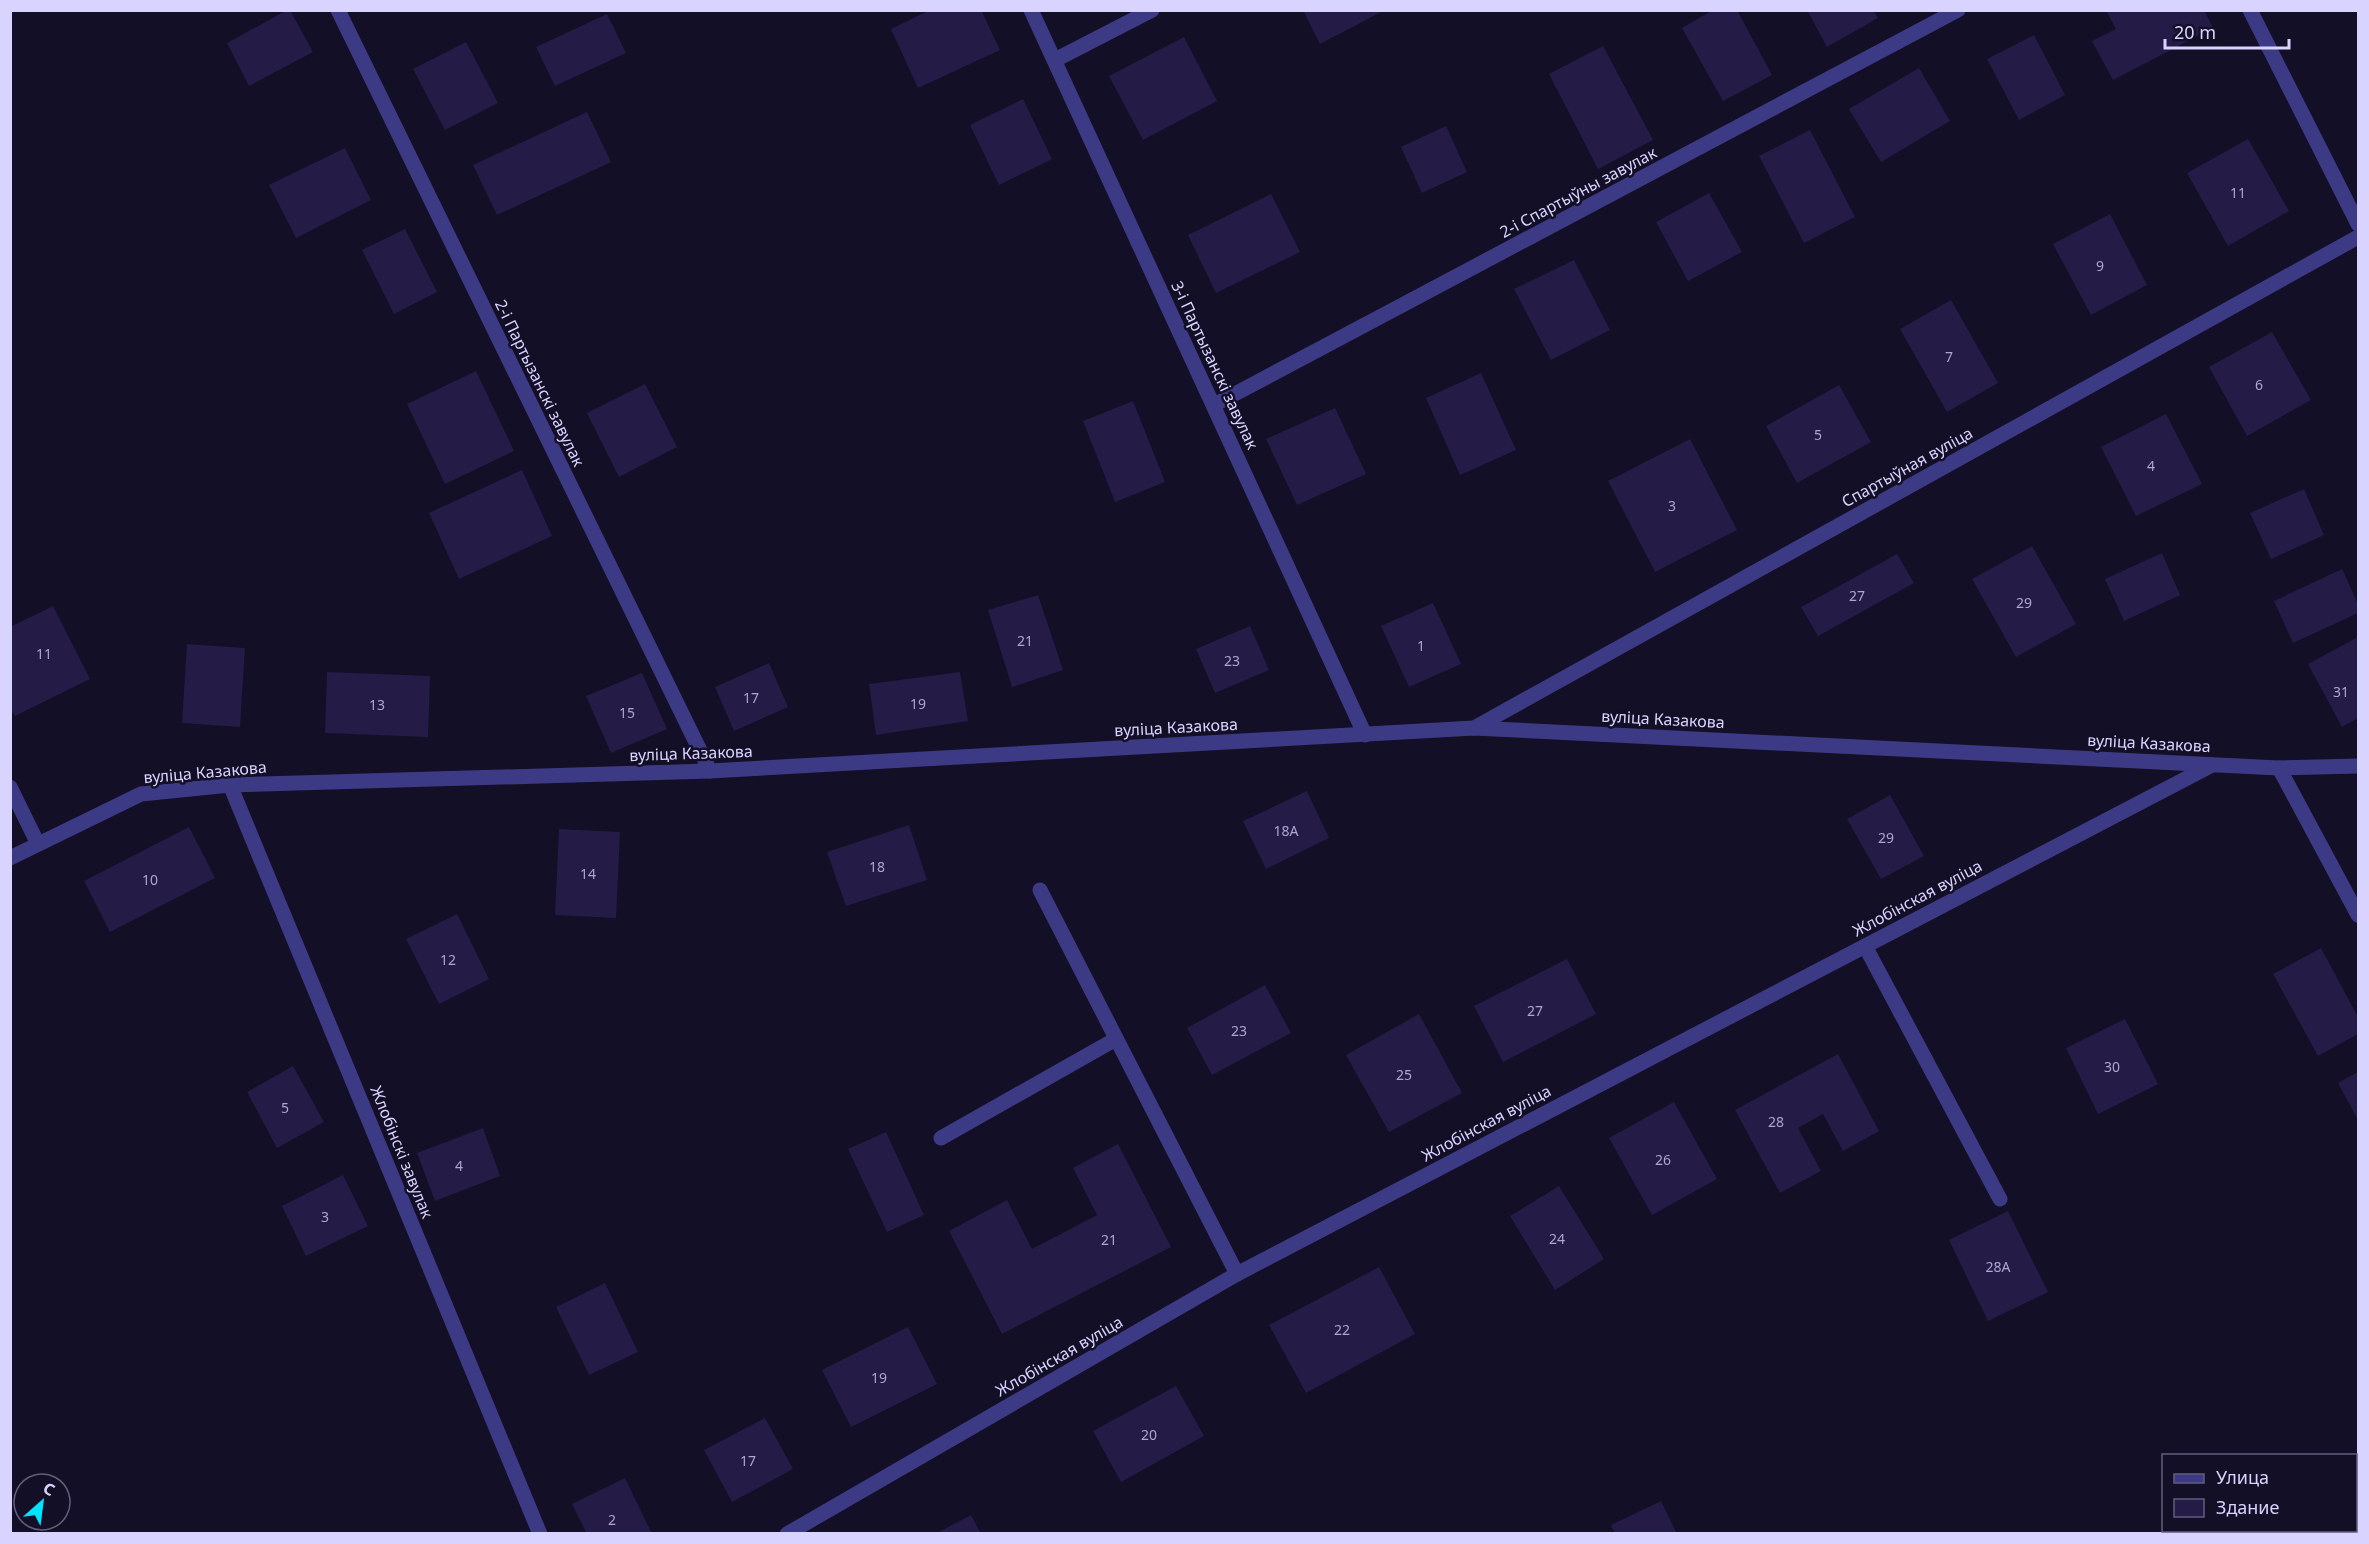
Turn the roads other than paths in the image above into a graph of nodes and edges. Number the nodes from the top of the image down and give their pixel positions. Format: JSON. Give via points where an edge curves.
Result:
{"nodes":[{"id":1,"x":338,"y":10,"type":"edge"},
{"id":2,"x":1031,"y":10,"type":"edge"},
{"id":3,"x":1152,"y":10,"type":"edge"},
{"id":4,"x":1958,"y":10,"type":"edge"},
{"id":5,"x":2250,"y":10,"type":"edge"},
{"id":6,"x":1055,"y":60,"type":"junction"},
{"id":7,"x":2358,"y":224,"type":"edge"},
{"id":8,"x":2358,"y":237,"type":"edge"},
{"id":9,"x":1214,"y":405,"type":"junction"},
{"id":10,"x":1474,"y":728,"type":"junction"},
{"id":11,"x":1365,"y":735,"type":"junction"},
{"id":12,"x":2213,"y":764,"type":"junction"},
{"id":13,"x":2358,"y":766,"type":"edge"},
{"id":14,"x":2279,"y":768,"type":"junction"},
{"id":15,"x":710,"y":771,"type":"junction"},
{"id":16,"x":230,"y":785,"type":"junction"},
{"id":17,"x":10,"y":787,"type":"edge"},
{"id":18,"x":38,"y":844,"type":"junction"},
{"id":19,"x":10,"y":858,"type":"edge"},
{"id":20,"x":1040,"y":890,"type":"dead end"},
{"id":21,"x":2358,"y":915,"type":"edge"},
{"id":22,"x":1866,"y":946,"type":"junction"},
{"id":23,"x":1116,"y":1039,"type":"junction"},
{"id":24,"x":941,"y":1138,"type":"dead end"},
{"id":25,"x":2000,"y":1199,"type":"dead end"},
{"id":26,"x":1237,"y":1274,"type":"junction"},
{"id":27,"x":540,"y":1533,"type":"edge"},
{"id":28,"x":786,"y":1533,"type":"edge"}],
"edges":[{"from":1,"to":15,"type":"street","name":"2-і Партызанскі завулак"},
{"from":2,"to":6,"type":"street","name":"3-і Партызанскі завулак"},
{"from":3,"to":6,"type":"street"},
{"from":4,"to":9,"type":"street","name":"2-і Спартыўны завулак"},
{"from":5,"to":7,"type":"street"},
{"from":6,"to":9,"type":"street","name":"3-і Партызанскі завулак"},
{"from":8,"to":10,"type":"street","name":"Спартыўная вуліца"},
{"from":9,"to":11,"type":"street","name":"3-і Партызанскі завулак"},
{"from":10,"to":11,"type":"street","name":"вуліца Казакова"},
{"from":10,"to":12,"type":"street","name":"вуліца Казакова"},
{"from":11,"to":15,"type":"street","name":"вуліца Казакова"},
{"from":12,"to":14,"type":"street","name":"вуліца Казакова"},
{"from":12,"to":22,"type":"street","name":"Жлобінская вуліца"},
{"from":13,"to":14,"type":"street","name":"вуліца Казакова"},
{"from":14,"to":21,"type":"street"},
{"from":15,"to":16,"type":"street","name":"вуліца Казакова"},
{"from":16,"to":18,"type":"street","name":"вуліца Казакова","via":[[141,794]]},
{"from":16,"to":27,"type":"street","name":"Жлобінскі завулак"},
{"from":17,"to":18,"type":"street"},
{"from":18,"to":19,"type":"street","name":"вуліца Казакова"},
{"from":20,"to":23,"type":"street"},
{"from":22,"to":25,"type":"street"},
{"from":22,"to":26,"type":"street","name":"Жлобінская вуліца"},
{"from":23,"to":24,"type":"street"},
{"from":23,"to":26,"type":"street"},
{"from":26,"to":28,"type":"street","name":"Жлобінская вуліца"}]}
